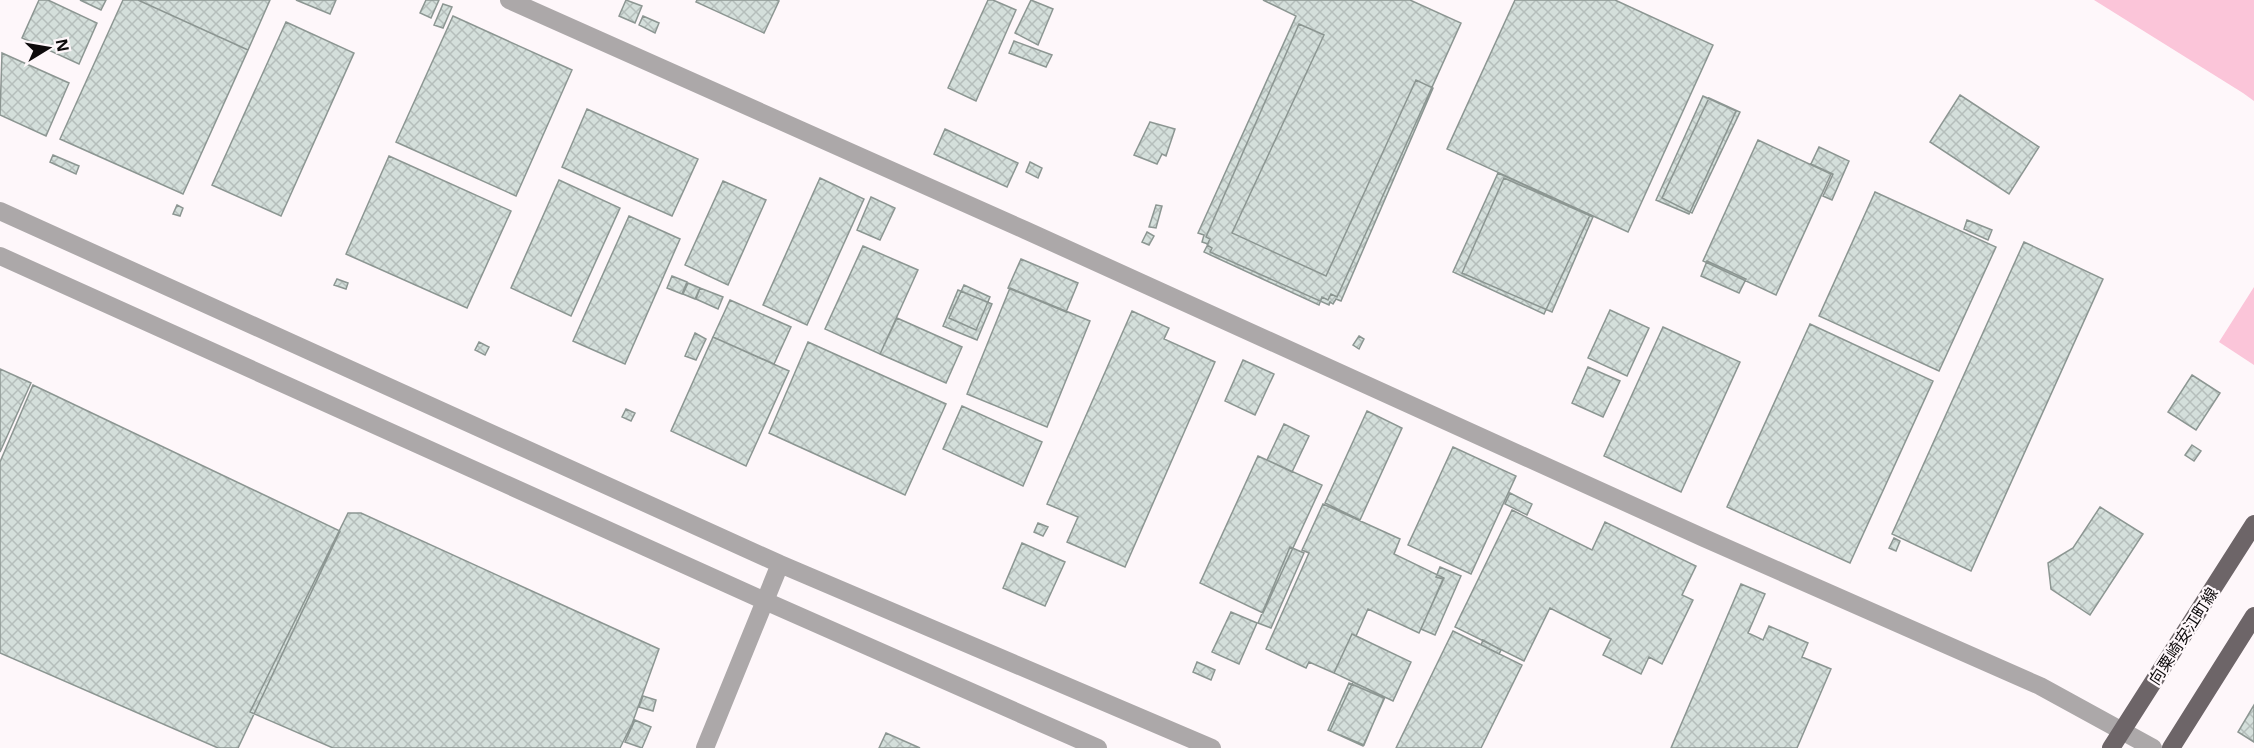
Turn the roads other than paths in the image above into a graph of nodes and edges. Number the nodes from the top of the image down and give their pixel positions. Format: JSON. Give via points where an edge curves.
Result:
{"nodes":[{"id":1,"x":509,"y":0,"type":"edge"},
{"id":2,"x":0,"y":211,"type":"edge"},
{"id":3,"x":0,"y":256,"type":"edge"},
{"id":4,"x":2254,"y":524,"type":"edge"},
{"id":5,"x":780,"y":564,"type":"junction"},
{"id":6,"x":765,"y":601,"type":"junction"},
{"id":7,"x":2254,"y":616,"type":"edge"},
{"id":8,"x":2122,"y":730,"type":"junction"},
{"id":9,"x":705,"y":748,"type":"edge"},
{"id":10,"x":1098,"y":748,"type":"edge"},
{"id":11,"x":1212,"y":748,"type":"edge"},
{"id":12,"x":2111,"y":748,"type":"edge"},
{"id":13,"x":2153,"y":748,"type":"edge"},
{"id":14,"x":2171,"y":748,"type":"edge"}],
"edges":[{"from":1,"to":8,"type":"street","via":[[2040,687]]},
{"from":2,"to":5,"type":"street"},
{"from":3,"to":6,"type":"street"},
{"from":4,"to":8,"type":"main road","name":"向粟崎安江町線"},
{"from":5,"to":6,"type":"street"},
{"from":5,"to":11,"type":"street"},
{"from":6,"to":9,"type":"street"},
{"from":6,"to":10,"type":"street"},
{"from":7,"to":14,"type":"main road"},
{"from":8,"to":12,"type":"main road","name":"向粟崎安江町線"},
{"from":8,"to":13,"type":"street"}]}
